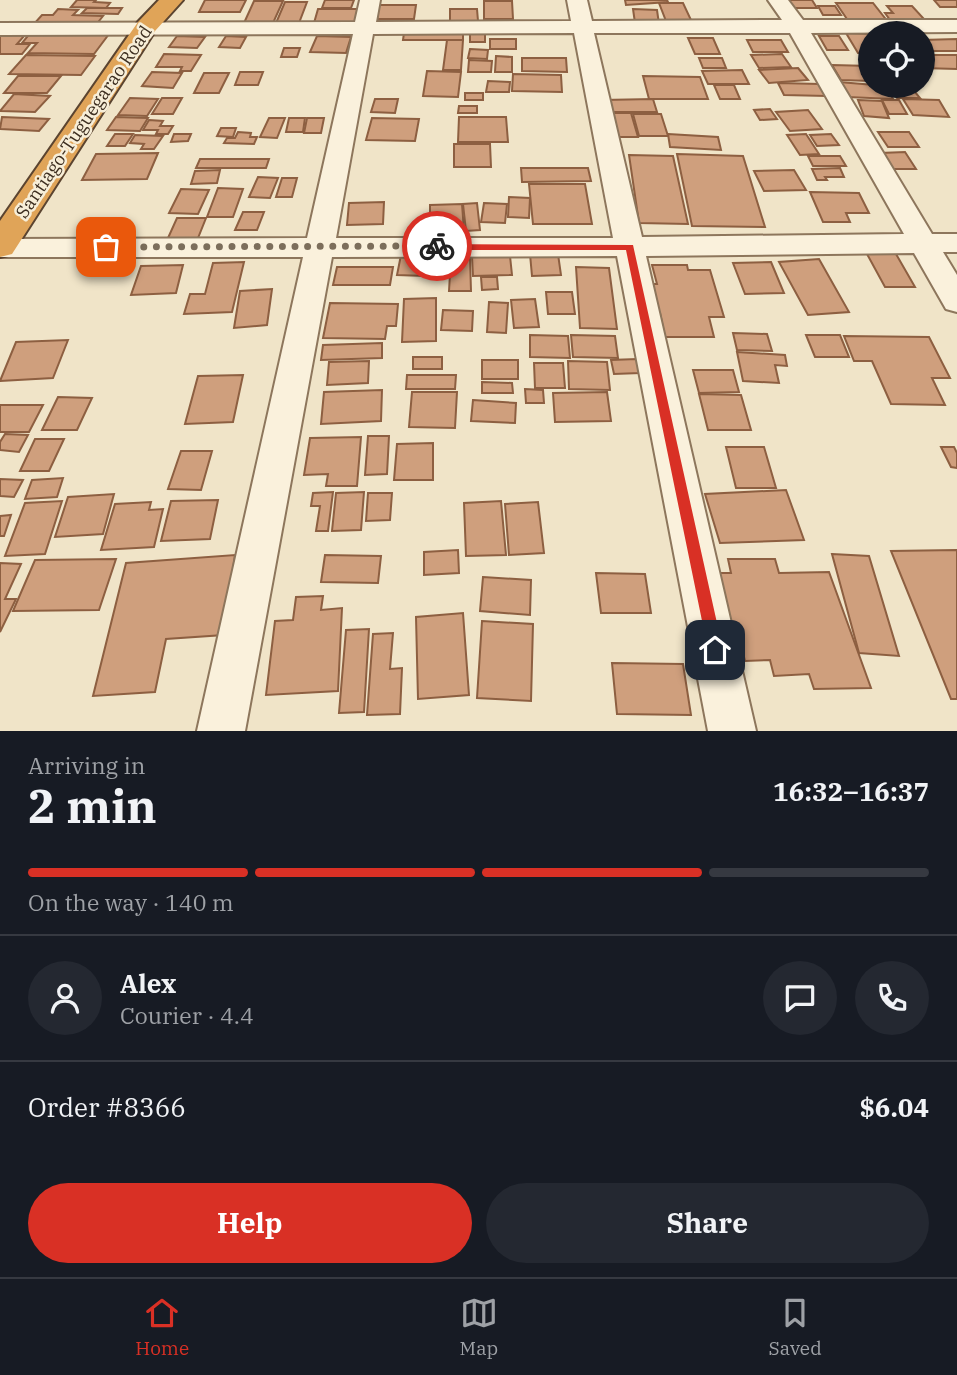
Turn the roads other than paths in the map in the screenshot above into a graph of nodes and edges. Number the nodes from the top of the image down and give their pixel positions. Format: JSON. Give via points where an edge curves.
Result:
{"nodes":[{"id":1,"x":172,"y":0,"type":"edge"},
{"id":2,"x":778,"y":0,"type":"edge"},
{"id":3,"x":368,"y":13,"type":"edge"},
{"id":4,"x":580,"y":13,"type":"edge"},
{"id":5,"x":957,"y":26,"type":"edge"},
{"id":6,"x":146,"y":27,"type":"junction"},
{"id":7,"x":797,"y":27,"type":"junction"},
{"id":8,"x":0,"y":29,"type":"edge"},
{"id":9,"x":922,"y":243,"type":"junction"},
{"id":10,"x":957,"y":243,"type":"edge"},
{"id":11,"x":319,"y":246,"type":"junction"},
{"id":12,"x":0,"y":247,"type":"edge"},
{"id":13,"x":630,"y":247,"type":"junction"},
{"id":14,"x":957,"y":301,"type":"edge"},
{"id":15,"x":221,"y":731,"type":"edge"},
{"id":16,"x":732,"y":731,"type":"edge"}],
"edges":[{"from":1,"to":6,"type":"highway","name":"Santiago-Tuguegarao Road"},
{"from":2,"to":7,"type":"street"},
{"from":3,"to":4,"type":"street"},
{"from":3,"to":6,"type":"street"},
{"from":3,"to":11,"type":"street"},
{"from":4,"to":7,"type":"street"},
{"from":4,"to":13,"type":"street"},
{"from":5,"to":7,"type":"street"},
{"from":6,"to":8,"type":"street"},
{"from":6,"to":12,"type":"highway","name":"Santiago-Tuguegarao Road"},
{"from":7,"to":9,"type":"street"},
{"from":9,"to":10,"type":"street"},
{"from":9,"to":13,"type":"street"},
{"from":9,"to":14,"type":"street"},
{"from":11,"to":12,"type":"street"},
{"from":11,"to":13,"type":"street"},
{"from":11,"to":15,"type":"street"},
{"from":13,"to":16,"type":"street"}]}
